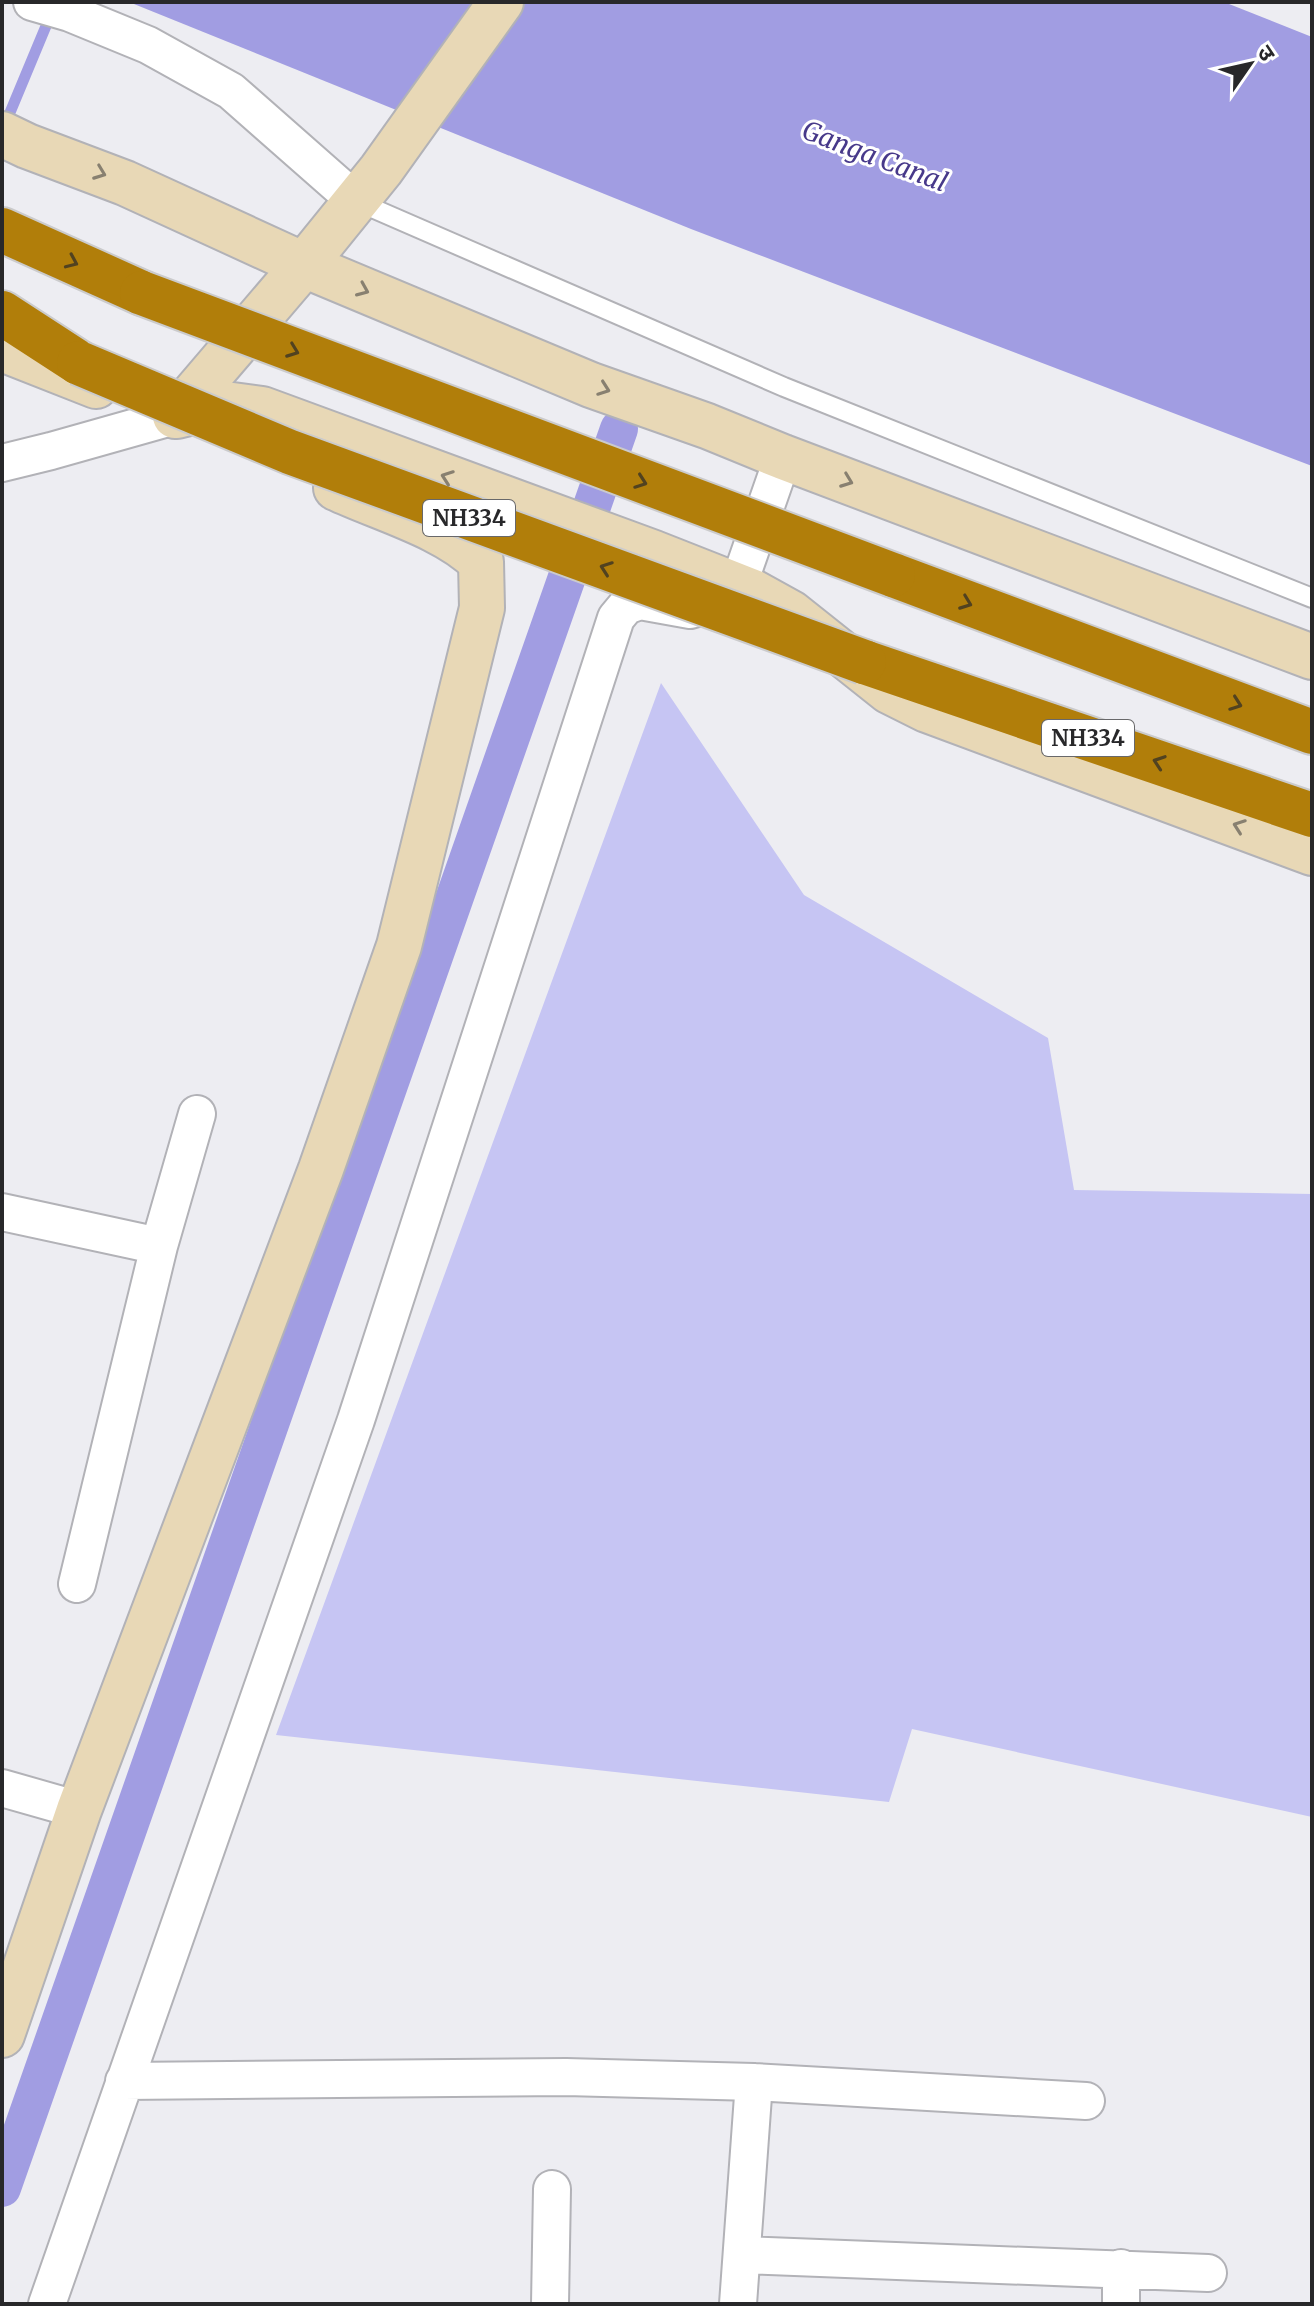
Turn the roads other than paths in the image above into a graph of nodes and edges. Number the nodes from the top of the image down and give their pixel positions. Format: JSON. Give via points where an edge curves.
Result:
{"nodes":[{"id":1,"x":32,"y":2,"type":"edge"},
{"id":2,"x":501,"y":2,"type":"edge"},
{"id":3,"x":15,"y":140,"type":"edge"},
{"id":4,"x":368,"y":186,"type":"junction"},
{"id":5,"x":2,"y":230,"type":"edge"},
{"id":6,"x":304,"y":265,"type":"junction"},
{"id":7,"x":2,"y":313,"type":"edge"},
{"id":8,"x":2,"y":349,"type":"edge"},
{"id":9,"x":175,"y":416,"type":"junction"},
{"id":10,"x":783,"y":457,"type":"junction"},
{"id":11,"x":2,"y":463,"type":"edge"},
{"id":12,"x":738,"y":586,"type":"junction"},
{"id":13,"x":1312,"y":598,"type":"edge"},
{"id":14,"x":1312,"y":657,"type":"edge"},
{"id":15,"x":1312,"y":732,"type":"edge"},
{"id":16,"x":1312,"y":815,"type":"edge"},
{"id":17,"x":1312,"y":853,"type":"edge"},
{"id":18,"x":197,"y":1114,"type":"dead end"},
{"id":19,"x":2,"y":1212,"type":"edge"},
{"id":20,"x":159,"y":1246,"type":"junction"},
{"id":21,"x":77,"y":1584,"type":"dead end"},
{"id":22,"x":2,"y":1788,"type":"edge"},
{"id":23,"x":79,"y":1810,"type":"junction"},
{"id":24,"x":4,"y":2020,"type":"edge"},
{"id":25,"x":124,"y":2081,"type":"junction"},
{"id":26,"x":754,"y":2082,"type":"junction"},
{"id":27,"x":1086,"y":2101,"type":"dead end"},
{"id":28,"x":552,"y":2189,"type":"dead end"},
{"id":29,"x":742,"y":2255,"type":"junction"},
{"id":30,"x":1121,"y":2268,"type":"junction"},
{"id":31,"x":1208,"y":2273,"type":"dead end"},
{"id":32,"x":47,"y":2304,"type":"edge"},
{"id":33,"x":550,"y":2304,"type":"edge"},
{"id":34,"x":738,"y":2304,"type":"edge"},
{"id":35,"x":1121,"y":2304,"type":"edge"}],
"edges":[{"from":1,"to":4,"type":"street","via":[[148,45],[231,91]]},
{"from":2,"to":4,"type":"street"},
{"from":3,"to":6,"type":"street","one_way":true,"via":[[125,183]]},
{"from":4,"to":6,"type":"street"},
{"from":4,"to":13,"type":"lane","via":[[784,387]]},
{"from":5,"to":15,"type":"highway","one_way":true,"bridge":true,"via":[[142,293]]},
{"from":6,"to":9,"type":"street"},
{"from":6,"to":10,"type":"street","one_way":true,"via":[[591,385]]},
{"from":16,"to":7,"type":"highway","number":"NH334","one_way":true,"bridge":true,"via":[[864,662],[290,452],[79,363]]},
{"from":8,"to":9,"type":"street"},
{"from":9,"to":11,"type":"street"},
{"from":12,"to":9,"type":"street","one_way":true,"via":[[262,409],[225,404]]},
{"from":9,"to":23,"type":"street","via":[[467,548],[481,562],[482,608],[399,946],[321,1169]]},
{"from":10,"to":12,"type":"street"},
{"from":10,"to":14,"type":"street","one_way":true},
{"from":17,"to":12,"type":"street","one_way":true,"via":[[927,710],[889,691],[791,613]]},
{"from":12,"to":25,"type":"street","via":[[720,601],[690,610],[640,601],[626,606],[616,618],[356,1420]]},
{"from":18,"to":20,"type":"street"},
{"from":19,"to":20,"type":"street"},
{"from":20,"to":21,"type":"street"},
{"from":22,"to":23,"type":"street"},
{"from":23,"to":24,"type":"street"},
{"from":25,"to":26,"type":"street","via":[[566,2077]]},
{"from":25,"to":32,"type":"street"},
{"from":26,"to":27,"type":"street"},
{"from":26,"to":29,"type":"street"},
{"from":28,"to":33,"type":"street"},
{"from":29,"to":30,"type":"street"},
{"from":29,"to":34,"type":"street"},
{"from":30,"to":31,"type":"street"},
{"from":30,"to":35,"type":"street"}]}
